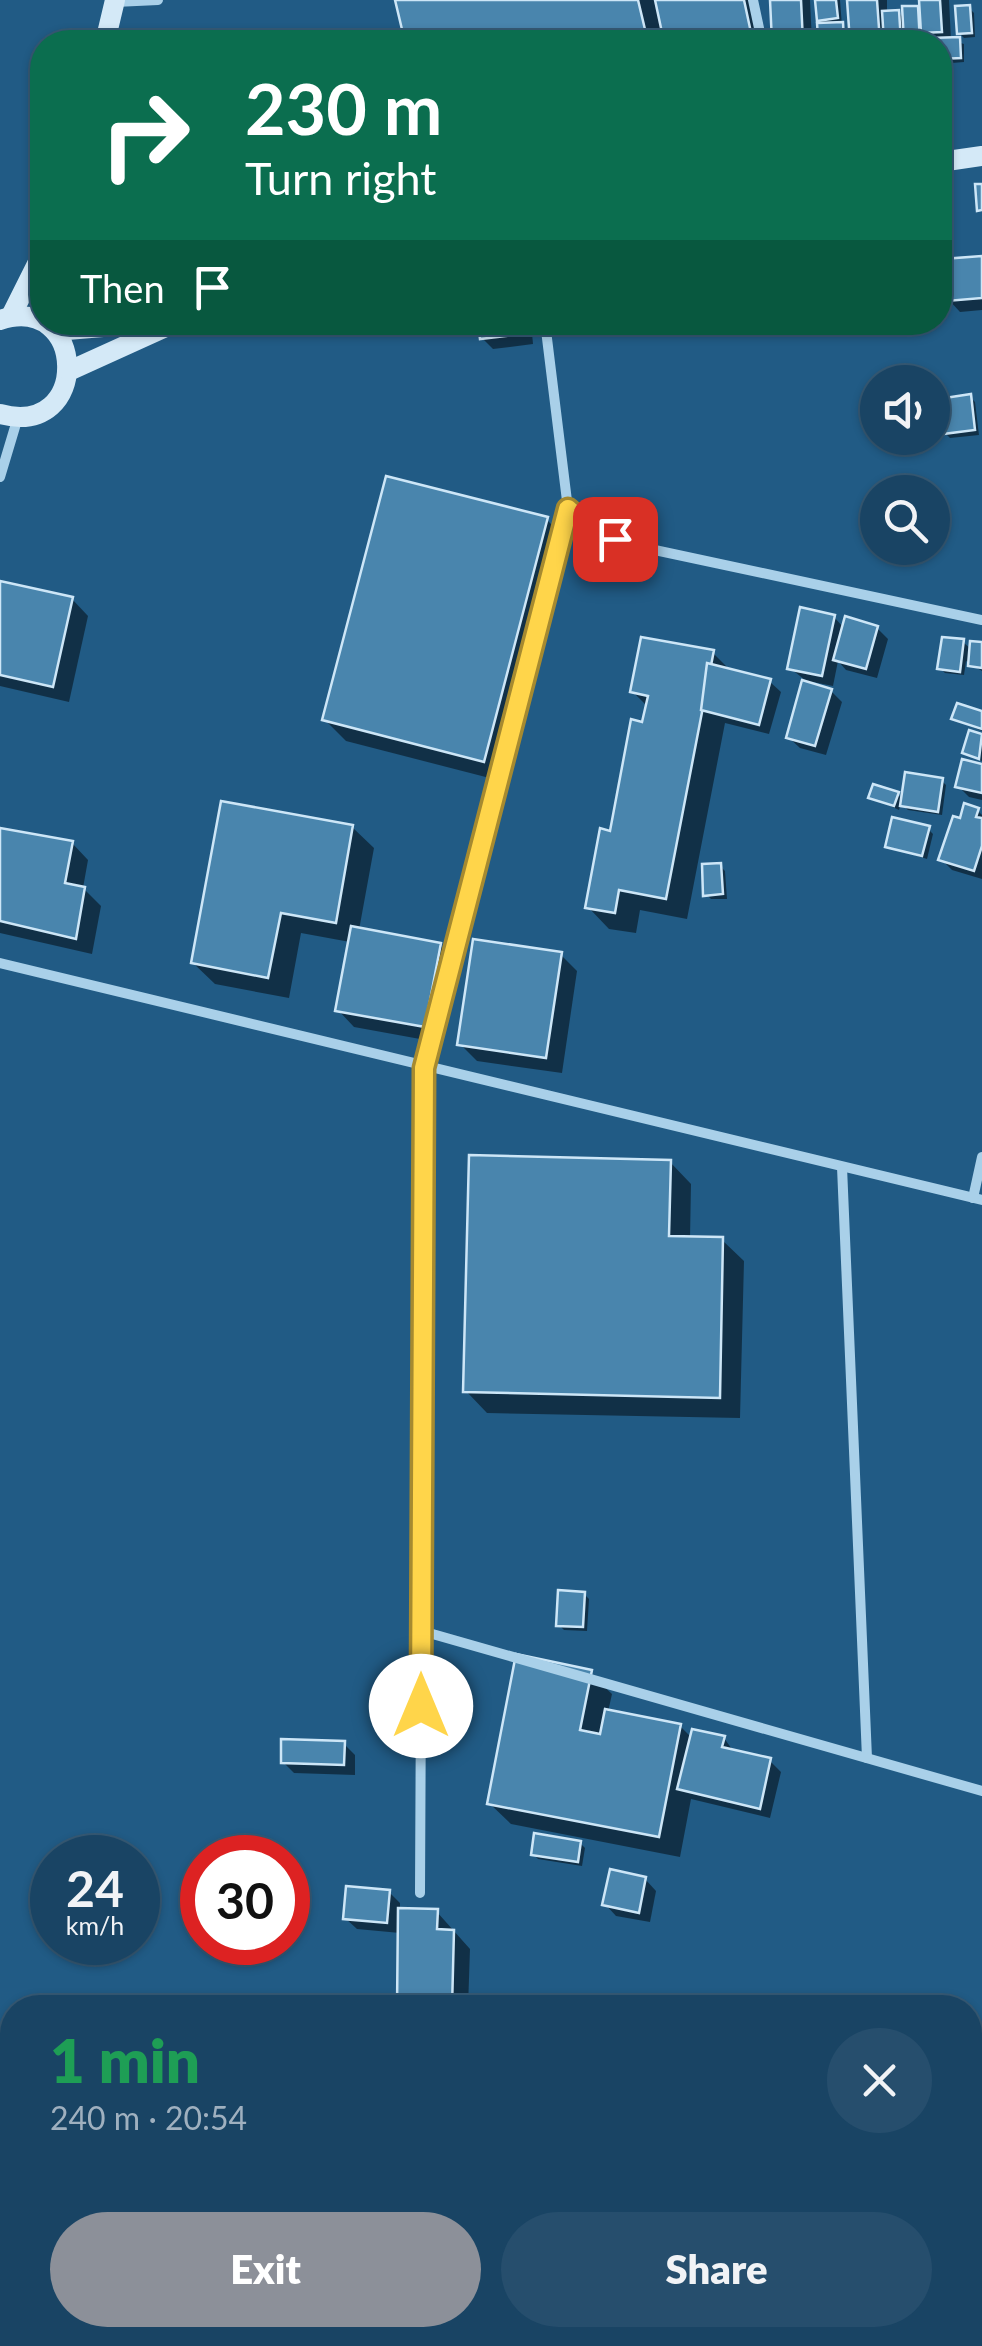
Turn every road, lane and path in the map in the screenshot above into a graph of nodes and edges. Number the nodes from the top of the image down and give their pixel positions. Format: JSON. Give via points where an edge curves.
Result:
{"nodes":[{"id":1,"x":158,"y":0,"type":"edge"},
{"id":2,"x":754,"y":0,"type":"edge"},
{"id":3,"x":115,"y":1,"type":"edge"},
{"id":4,"x":107,"y":30,"type":"edge"},
{"id":5,"x":760,"y":30,"type":"edge"},
{"id":6,"x":982,"y":156,"type":"edge"},
{"id":7,"x":952,"y":160,"type":"edge"},
{"id":8,"x":30,"y":275,"type":"edge"},
{"id":9,"x":5,"y":318,"type":"edge"},
{"id":10,"x":30,"y":318,"type":"edge"},
{"id":11,"x":57,"y":335,"type":"edge"},
{"id":12,"x":148,"y":335,"type":"edge"},
{"id":13,"x":547,"y":335,"type":"edge"},
{"id":14,"x":69,"y":370,"type":"junction"},
{"id":15,"x":5,"y":415,"type":"edge"},
{"id":16,"x":0,"y":477,"type":"edge"},
{"id":17,"x":568,"y":509,"type":"junction"},
{"id":18,"x":982,"y":620,"type":"edge"},
{"id":19,"x":0,"y":963,"type":"edge"},
{"id":20,"x":424,"y":1068,"type":"junction"},
{"id":21,"x":982,"y":1157,"type":"edge"},
{"id":22,"x":842,"y":1167,"type":"junction"},
{"id":23,"x":977,"y":1199,"type":"edge"},
{"id":24,"x":422,"y":1631,"type":"junction"},
{"id":25,"x":867,"y":1758,"type":"junction"},
{"id":26,"x":982,"y":1790,"type":"edge"},
{"id":27,"x":420,"y":1893,"type":"dead end"}],
"edges":[{"from":1,"to":3,"type":"street"},
{"from":2,"to":5,"type":"street"},
{"from":3,"to":4,"type":"street"},
{"from":6,"to":7,"type":"street"},
{"from":8,"to":9,"type":"street"},
{"from":9,"to":10,"type":"street"},
{"from":11,"to":14,"type":"street"},
{"from":12,"to":14,"type":"street"},
{"from":13,"to":17,"type":"street"},
{"from":14,"to":15,"type":"street","via":[[47,408]]},
{"from":15,"to":16,"type":"street"},
{"from":17,"to":18,"type":"street","via":[[594,532],[636,546]]},
{"from":17,"to":20,"type":"street"},
{"from":19,"to":20,"type":"street"},
{"from":20,"to":22,"type":"street"},
{"from":20,"to":24,"type":"street"},
{"from":21,"to":23,"type":"street"},
{"from":22,"to":23,"type":"street"},
{"from":22,"to":25,"type":"street"},
{"from":24,"to":25,"type":"street"},
{"from":24,"to":27,"type":"street"},
{"from":25,"to":26,"type":"street"}]}
